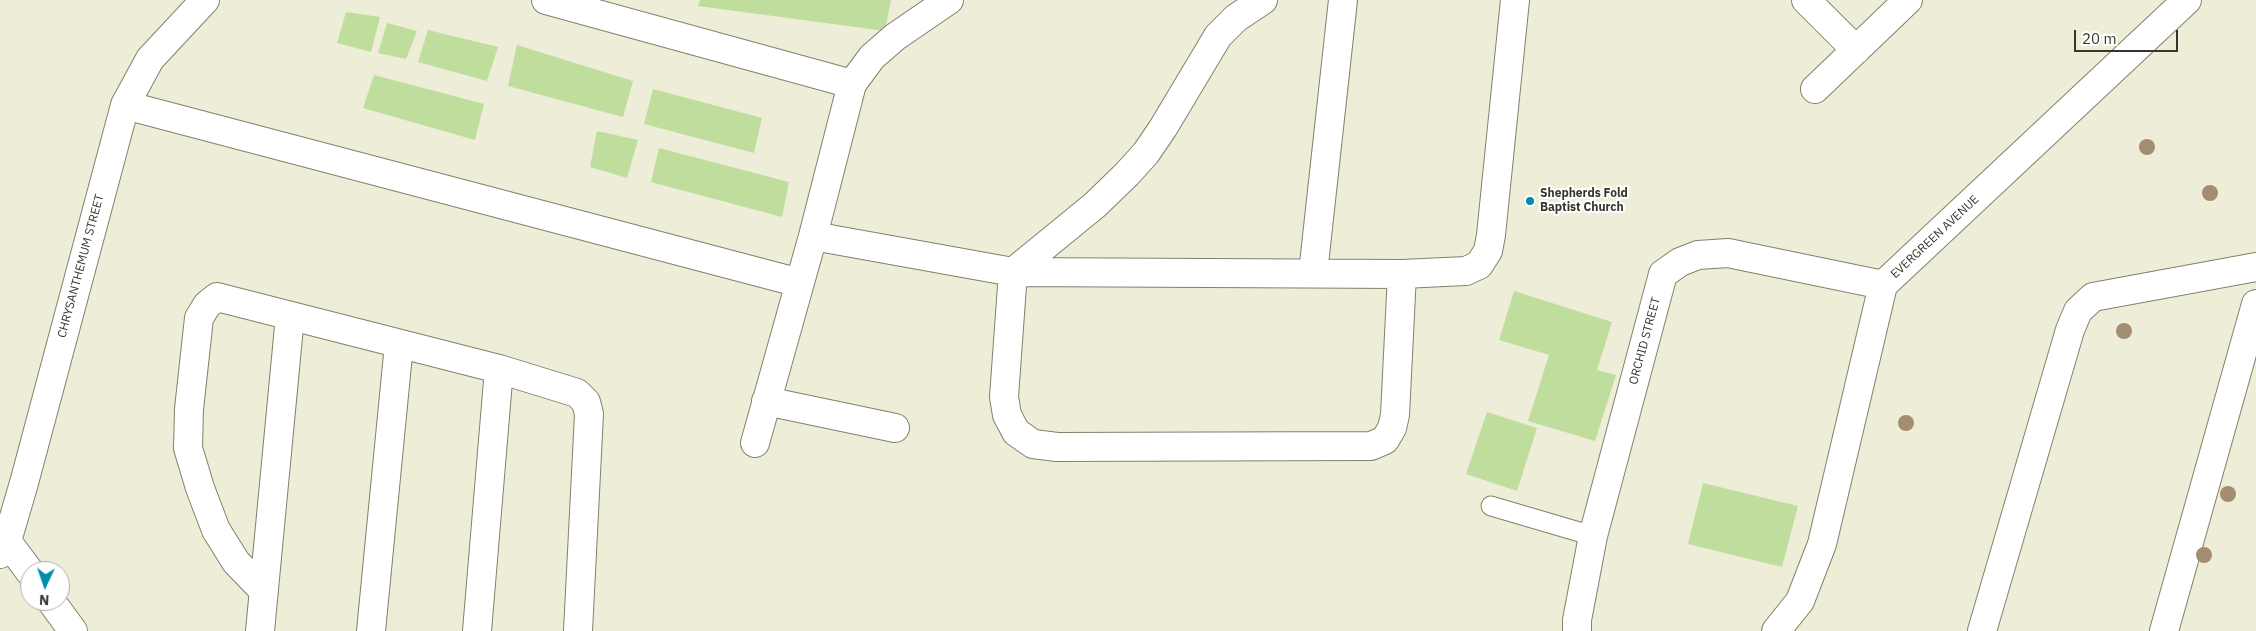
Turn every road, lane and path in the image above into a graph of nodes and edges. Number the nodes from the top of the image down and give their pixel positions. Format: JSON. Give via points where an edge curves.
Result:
{"nodes":[{"id":1,"x":205,"y":0,"type":"edge"},
{"id":2,"x":546,"y":0,"type":"edge"},
{"id":3,"x":949,"y":0,"type":"edge"},
{"id":4,"x":1263,"y":0,"type":"edge"},
{"id":5,"x":1343,"y":0,"type":"edge"},
{"id":6,"x":1515,"y":0,"type":"edge"},
{"id":7,"x":1806,"y":0,"type":"edge"},
{"id":8,"x":1908,"y":0,"type":"edge"},
{"id":9,"x":2187,"y":0,"type":"edge"},
{"id":10,"x":1856,"y":50,"type":"junction"},
{"id":11,"x":852,"y":84,"type":"junction"},
{"id":12,"x":1815,"y":89,"type":"dead end"},
{"id":13,"x":125,"y":105,"type":"junction"},
{"id":14,"x":813,"y":236,"type":"junction"},
{"id":15,"x":2256,"y":267,"type":"edge"},
{"id":16,"x":1014,"y":272,"type":"junction"},
{"id":17,"x":1313,"y":273,"type":"junction"},
{"id":18,"x":1402,"y":274,"type":"junction"},
{"id":19,"x":800,"y":283,"type":"junction"},
{"id":20,"x":1883,"y":285,"type":"junction"},
{"id":21,"x":2256,"y":304,"type":"edge"},
{"id":22,"x":290,"y":316,"type":"junction"},
{"id":23,"x":399,"y":344,"type":"junction"},
{"id":24,"x":498,"y":369,"type":"junction"},
{"id":25,"x":766,"y":401,"type":"junction"},
{"id":26,"x":895,"y":428,"type":"dead end"},
{"id":27,"x":755,"y":443,"type":"dead end"},
{"id":28,"x":1491,"y":506,"type":"dead end"},
{"id":29,"x":1593,"y":536,"type":"junction"},
{"id":30,"x":2,"y":542,"type":"edge"},
{"id":31,"x":20,"y":561,"type":"edge"},
{"id":32,"x":264,"y":591,"type":"junction"},
{"id":33,"x":58,"y":611,"type":"edge"},
{"id":34,"x":73,"y":631,"type":"edge"},
{"id":35,"x":260,"y":631,"type":"edge"},
{"id":36,"x":371,"y":631,"type":"edge"},
{"id":37,"x":477,"y":631,"type":"edge"},
{"id":38,"x":578,"y":631,"type":"edge"},
{"id":39,"x":1577,"y":631,"type":"edge"},
{"id":40,"x":1776,"y":631,"type":"edge"},
{"id":41,"x":1982,"y":631,"type":"edge"},
{"id":42,"x":2164,"y":631,"type":"edge"}],
"edges":[{"from":1,"to":13,"type":"street","name":"CHRYSANTHEMUM STREET","via":[[150,59]]},
{"from":2,"to":11,"type":"street"},
{"from":3,"to":11,"type":"street","via":[[895,37],[872,57]]},
{"from":4,"to":16,"type":"street","via":[[1236,18],[1218,36],[1163,128],[1127,174]]},
{"from":5,"to":17,"type":"street"},
{"from":6,"to":18,"type":"street","via":[[1488,250],[1479,265],[1466,271]]},
{"from":7,"to":10,"type":"street"},
{"from":8,"to":10,"type":"street"},
{"from":9,"to":20,"type":"street","name":"EVERGREEN AVENUE"},
{"from":10,"to":12,"type":"street"},
{"from":11,"to":14,"type":"street"},
{"from":13,"to":19,"type":"street"},
{"from":13,"to":30,"type":"street","name":"CHRYSANTHEMUM STREET","via":[[24,483]]},
{"from":14,"to":16,"type":"street"},
{"from":14,"to":19,"type":"street"},
{"from":15,"to":41,"type":"street","via":[[2093,297],[2078,311]]},
{"from":16,"to":17,"type":"street"},
{"from":16,"to":18,"type":"street","via":[[1004,397],[1007,415],[1016,432],[1033,444],[1057,446],[1351,447],[1371,446],[1385,440],[1395,414]]},
{"from":17,"to":18,"type":"street"},
{"from":19,"to":25,"type":"street"},
{"from":20,"to":29,"type":"street","name":"ORCHID STREET","via":[[1728,253],[1698,255],[1663,274]]},
{"from":20,"to":40,"type":"street","name":"EVERGREEN AVENUE","via":[[1822,544],[1800,601]]},
{"from":21,"to":42,"type":"street"},
{"from":22,"to":23,"type":"street"},
{"from":22,"to":32,"type":"street"},
{"from":22,"to":32,"type":"street","via":[[217,297],[206,305],[199,318],[189,409],[188,448],[216,530],[236,562]]},
{"from":23,"to":24,"type":"street"},
{"from":23,"to":36,"type":"street"},
{"from":24,"to":37,"type":"street"},
{"from":24,"to":38,"type":"street","via":[[577,393],[586,402],[589,425]]},
{"from":25,"to":26,"type":"street"},
{"from":25,"to":27,"type":"street"},
{"from":28,"to":29,"type":"lane"},
{"from":29,"to":39,"type":"street","name":"ORCHID STREET"},
{"from":30,"to":31,"type":"street"},
{"from":32,"to":35,"type":"street"},
{"from":33,"to":34,"type":"street"}]}
